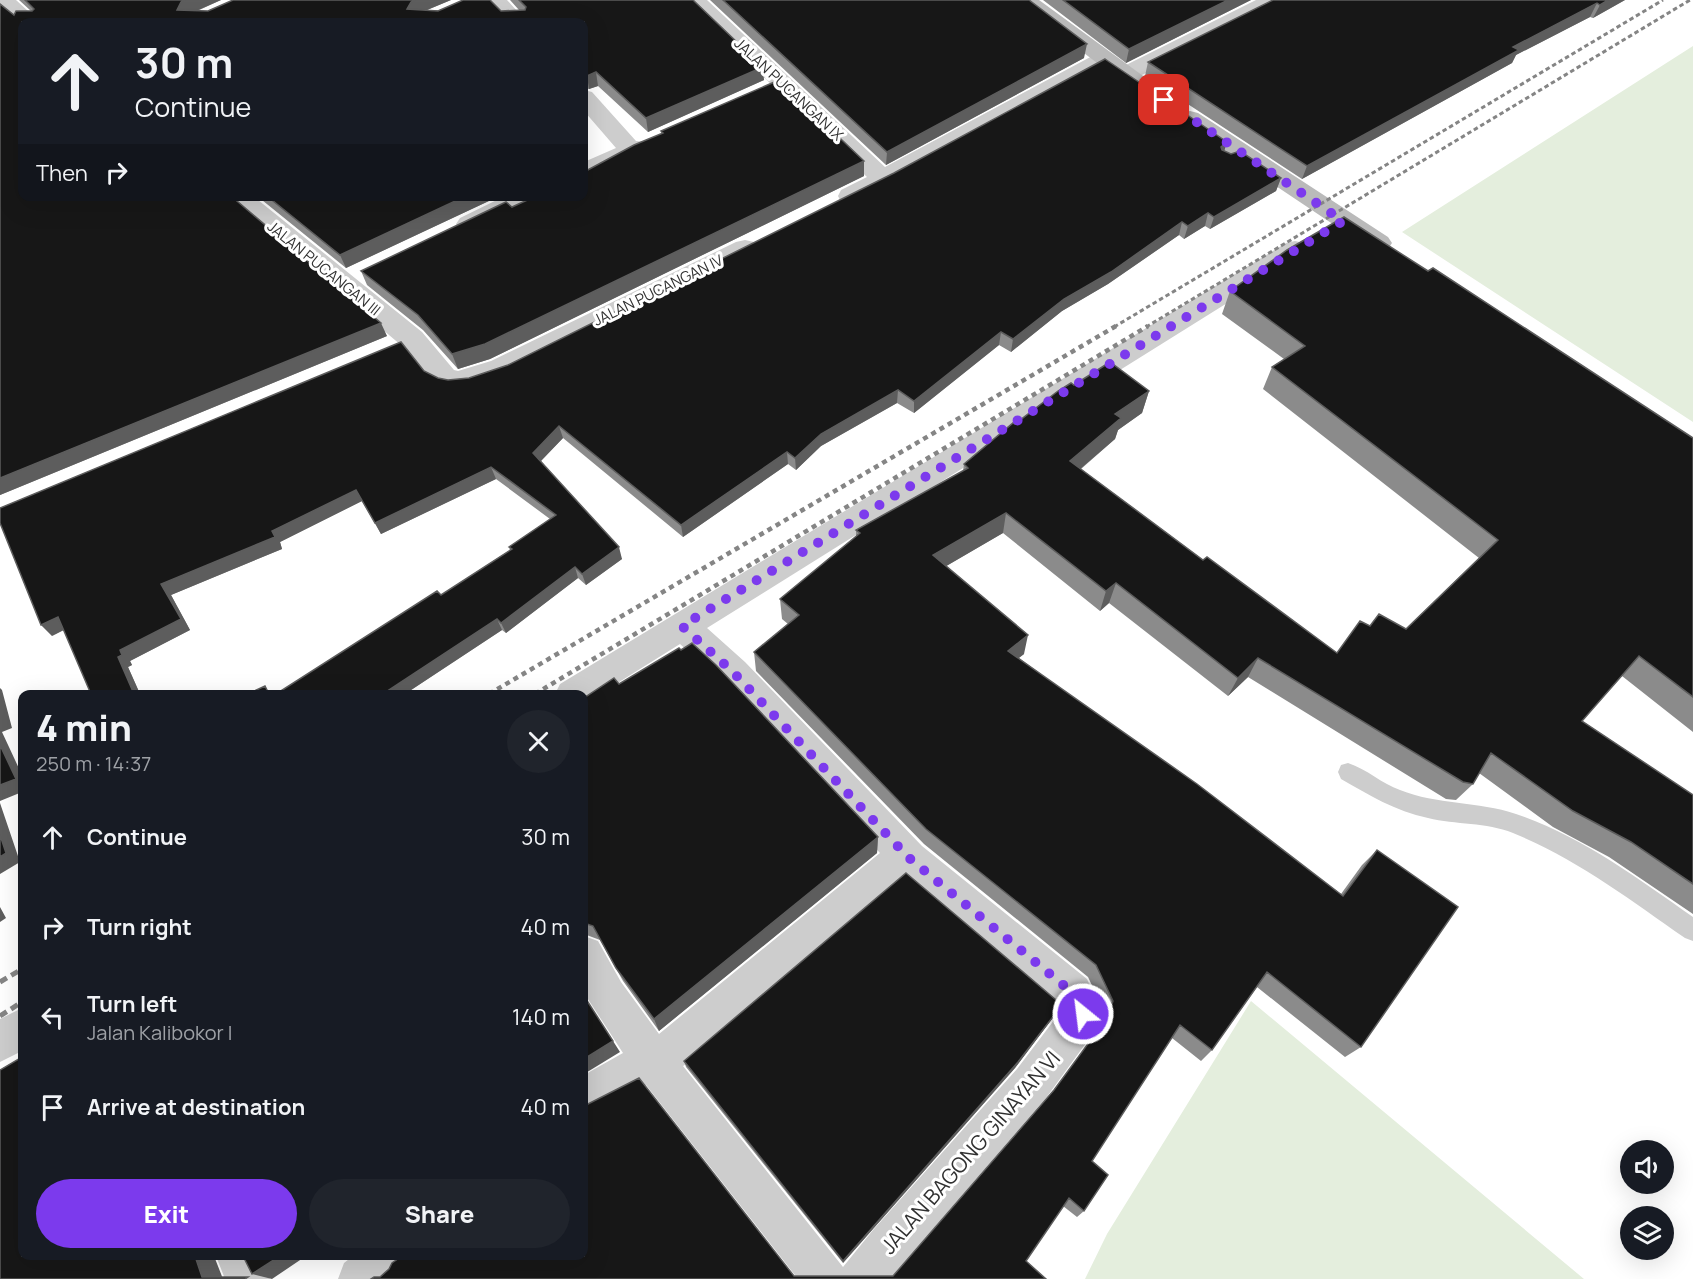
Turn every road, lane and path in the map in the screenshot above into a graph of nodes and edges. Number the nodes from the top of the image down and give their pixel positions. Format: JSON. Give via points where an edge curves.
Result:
{"nodes":[{"id":1,"x":3,"y":0,"type":"edge"},
{"id":2,"x":495,"y":0,"type":"edge"},
{"id":3,"x":695,"y":0,"type":"edge"},
{"id":4,"x":1025,"y":0,"type":"edge"},
{"id":5,"x":1273,"y":0,"type":"edge"},
{"id":6,"x":24,"y":18,"type":"edge"},
{"id":7,"x":512,"y":18,"type":"edge"},
{"id":8,"x":1104,"y":59,"type":"junction"},
{"id":9,"x":1124,"y":75,"type":"junction"},
{"id":10,"x":783,"y":83,"type":"junction"},
{"id":11,"x":761,"y":93,"type":"edge"},
{"id":12,"x":588,"y":101,"type":"edge"},
{"id":13,"x":664,"y":135,"type":"edge"},
{"id":14,"x":632,"y":150,"type":"junction"},
{"id":15,"x":588,"y":169,"type":"edge"},
{"id":16,"x":884,"y":179,"type":"junction"},
{"id":17,"x":244,"y":201,"type":"edge"},
{"id":18,"x":517,"y":201,"type":"edge"},
{"id":19,"x":831,"y":205,"type":"edge"},
{"id":20,"x":1343,"y":221,"type":"junction"},
{"id":21,"x":452,"y":232,"type":"edge"},
{"id":22,"x":767,"y":237,"type":"edge"},
{"id":23,"x":1404,"y":258,"type":"edge"},
{"id":24,"x":412,"y":339,"type":"junction"},
{"id":25,"x":379,"y":353,"type":"edge"},
{"id":26,"x":682,"y":626,"type":"junction"},
{"id":27,"x":578,"y":690,"type":"edge"},
{"id":28,"x":1348,"y":772,"type":"dead end"},
{"id":29,"x":909,"y":858,"type":"junction"},
{"id":30,"x":1693,"y":930,"type":"edge"},
{"id":31,"x":588,"y":963,"type":"edge"},
{"id":32,"x":18,"y":1031,"type":"edge"},
{"id":33,"x":0,"y":1042,"type":"edge"},
{"id":34,"x":653,"y":1061,"type":"junction"},
{"id":35,"x":588,"y":1095,"type":"edge"},
{"id":36,"x":240,"y":1260,"type":"edge"},
{"id":37,"x":382,"y":1260,"type":"edge"},
{"id":38,"x":248,"y":1279,"type":"edge"},
{"id":39,"x":360,"y":1279,"type":"edge"},
{"id":40,"x":826,"y":1279,"type":"edge"},
{"id":41,"x":861,"y":1279,"type":"edge"}],
"edges":[{"from":1,"to":6,"type":"street"},
{"from":2,"to":7,"type":"street"},
{"from":3,"to":10,"type":"street","name":"JALAN PUCANGAN IX"},
{"from":4,"to":8,"type":"street"},
{"from":5,"to":9,"type":"street"},
{"from":8,"to":9,"type":"street"},
{"from":8,"to":16,"type":"street"},
{"from":9,"to":20,"type":"street","via":[[1169,104],[1234,157]]},
{"from":10,"to":11,"type":"street"},
{"from":10,"to":16,"type":"street","name":"JALAN PUCANGAN IX"},
{"from":12,"to":14,"type":"street"},
{"from":13,"to":14,"type":"street"},
{"from":14,"to":15,"type":"street"},
{"from":16,"to":19,"type":"street"},
{"from":17,"to":24,"type":"street","name":"JALAN PUCANGAN III","via":[[355,278]]},
{"from":18,"to":21,"type":"street"},
{"from":20,"to":23,"type":"street"},
{"from":20,"to":26,"type":"street"},
{"from":22,"to":24,"type":"street","name":"JALAN PUCANGAN IV","via":[[478,377],[458,381],[444,377]]},
{"from":24,"to":25,"type":"street"},
{"from":26,"to":27,"type":"street"},
{"from":26,"to":29,"type":"street","via":[[733,672]]},
{"from":28,"to":30,"type":"lane","via":[[1394,798],[1420,806],[1514,823],[1590,859]]},
{"from":29,"to":34,"type":"street","via":[[892,866],[680,1045]]},
{"from":29,"to":41,"type":"street","name":"JALAN BAGONG GINAYAN VI","via":[[1073,993],[1083,1014],[1056,1056]]},
{"from":31,"to":34,"type":"street"},
{"from":32,"to":33,"type":"street"},
{"from":34,"to":35,"type":"street"},
{"from":34,"to":40,"type":"street"},
{"from":36,"to":38,"type":"street"},
{"from":37,"to":39,"type":"street"}]}
